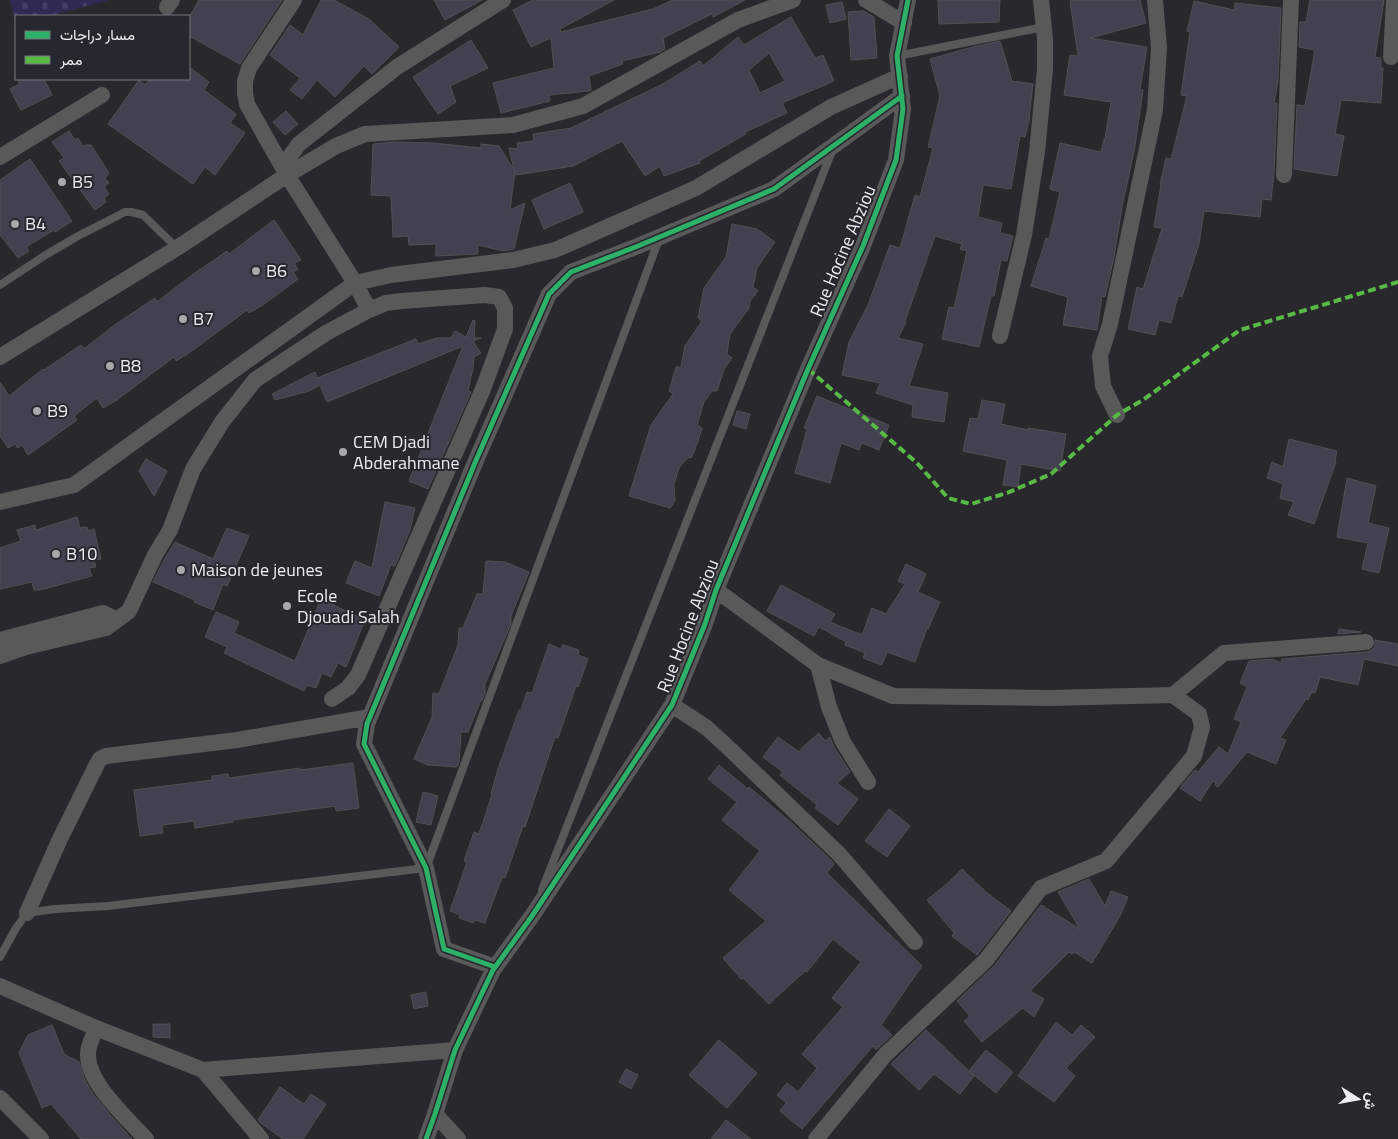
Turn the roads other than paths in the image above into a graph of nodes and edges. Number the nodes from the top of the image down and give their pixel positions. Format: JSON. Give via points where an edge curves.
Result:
{"nodes":[{"id":1,"x":294,"y":0,"type":"edge"},
{"id":2,"x":503,"y":0,"type":"edge"},
{"id":3,"x":793,"y":0,"type":"edge"},
{"id":4,"x":866,"y":0,"type":"edge"},
{"id":5,"x":908,"y":0,"type":"edge"},
{"id":6,"x":1041,"y":0,"type":"edge"},
{"id":7,"x":1155,"y":0,"type":"edge"},
{"id":8,"x":1291,"y":0,"type":"edge"},
{"id":9,"x":1394,"y":0,"type":"edge"},
{"id":10,"x":904,"y":23,"type":"junction"},
{"id":11,"x":1044,"y":26,"type":"junction"},
{"id":12,"x":896,"y":56,"type":"junction"},
{"id":13,"x":1391,"y":57,"type":"dead end"},
{"id":14,"x":900,"y":76,"type":"junction"},
{"id":15,"x":102,"y":95,"type":"dead end"},
{"id":16,"x":902,"y":96,"type":"junction"},
{"id":17,"x":834,"y":145,"type":"junction"},
{"id":18,"x":0,"y":156,"type":"edge"},
{"id":19,"x":287,"y":175,"type":"junction"},
{"id":20,"x":1284,"y":175,"type":"dead end"},
{"id":21,"x":660,"y":237,"type":"junction"},
{"id":22,"x":177,"y":248,"type":"junction"},
{"id":23,"x":355,"y":283,"type":"junction"},
{"id":24,"x":0,"y":285,"type":"edge"},
{"id":25,"x":369,"y":310,"type":"junction"},
{"id":26,"x":1000,"y":336,"type":"dead end"},
{"id":27,"x":0,"y":356,"type":"edge"},
{"id":28,"x":1117,"y":415,"type":"dead end"},
{"id":29,"x":0,"y":502,"type":"edge"},
{"id":30,"x":716,"y":590,"type":"junction"},
{"id":31,"x":117,"y":620,"type":"junction"},
{"id":32,"x":0,"y":640,"type":"edge"},
{"id":33,"x":1366,"y":642,"type":"dead end"},
{"id":34,"x":0,"y":656,"type":"edge"},
{"id":35,"x":818,"y":665,"type":"junction"},
{"id":36,"x":1174,"y":695,"type":"junction"},
{"id":37,"x":332,"y":699,"type":"dead end"},
{"id":38,"x":672,"y":705,"type":"junction"},
{"id":39,"x":370,"y":717,"type":"junction"},
{"id":40,"x":868,"y":782,"type":"dead end"},
{"id":41,"x":426,"y":868,"type":"junction"},
{"id":42,"x":28,"y":913,"type":"junction"},
{"id":43,"x":532,"y":916,"type":"junction"},
{"id":44,"x":915,"y":942,"type":"dead end"},
{"id":45,"x":0,"y":957,"type":"edge"},
{"id":46,"x":495,"y":967,"type":"junction"},
{"id":47,"x":0,"y":986,"type":"edge"},
{"id":48,"x":96,"y":1028,"type":"junction"},
{"id":49,"x":455,"y":1050,"type":"junction"},
{"id":50,"x":203,"y":1070,"type":"junction"},
{"id":51,"x":0,"y":1098,"type":"edge"},
{"id":52,"x":435,"y":1114,"type":"junction"},
{"id":53,"x":41,"y":1139,"type":"edge"},
{"id":54,"x":146,"y":1139,"type":"edge"},
{"id":55,"x":261,"y":1139,"type":"edge"},
{"id":56,"x":426,"y":1139,"type":"edge"},
{"id":57,"x":458,"y":1139,"type":"edge"},
{"id":58,"x":816,"y":1139,"type":"edge"}],
"edges":[{"from":1,"to":19,"type":"street","via":[[252,63],[245,81],[247,104]]},
{"from":2,"to":19,"type":"street","via":[[397,67],[299,144],[290,156]]},
{"from":3,"to":19,"type":"street","via":[[738,20],[583,106],[513,125],[365,134],[336,146]]},
{"from":4,"to":10,"type":"street"},
{"from":5,"to":10,"type":"street","name":"Rue Hocine Abziou"},
{"from":6,"to":11,"type":"street"},
{"from":7,"to":28,"type":"street","via":[[1159,48],[1155,110],[1110,324],[1100,356],[1103,386]]},
{"from":8,"to":20,"type":"street"},
{"from":9,"to":13,"type":"street"},
{"from":10,"to":12,"type":"street","name":"Rue Hocine Abziou"},
{"from":11,"to":12,"type":"lane"},
{"from":11,"to":26,"type":"street","via":[[1045,70],[1037,152],[1024,235]]},
{"from":12,"to":14,"type":"street","name":"Rue Hocine Abziou"},
{"from":14,"to":16,"type":"street","name":"Rue Hocine Abziou"},
{"from":14,"to":23,"type":"street","via":[[831,107],[696,188],[555,250],[513,260],[391,274]]},
{"from":15,"to":18,"type":"street"},
{"from":16,"to":17,"type":"street"},
{"from":16,"to":30,"type":"street","name":"Rue Hocine Abziou","via":[[896,160],[863,246]]},
{"from":17,"to":21,"type":"street","via":[[774,189]]},
{"from":17,"to":43,"type":"lane"},
{"from":19,"to":22,"type":"street"},
{"from":19,"to":23,"type":"street"},
{"from":21,"to":39,"type":"street","via":[[571,272],[548,294]]},
{"from":21,"to":41,"type":"lane"},
{"from":22,"to":24,"type":"lane","via":[[143,215],[125,212],[78,236]]},
{"from":22,"to":27,"type":"street"},
{"from":23,"to":25,"type":"street"},
{"from":23,"to":29,"type":"street","via":[[74,485]]},
{"from":25,"to":31,"type":"street","via":[[326,333],[255,380],[222,422],[194,469],[170,530],[154,556],[129,611]]},
{"from":25,"to":37,"type":"street","via":[[401,301],[485,295],[499,297],[505,308],[505,329],[483,389],[358,675],[348,688]]},
{"from":30,"to":35,"type":"street"},
{"from":30,"to":38,"type":"street","name":"Rue Hocine Abziou"},
{"from":31,"to":32,"type":"street","via":[[103,613]]},
{"from":31,"to":34,"type":"street","via":[[106,628]]},
{"from":33,"to":36,"type":"street","via":[[1224,653]]},
{"from":35,"to":36,"type":"street","via":[[893,696],[1049,698]]},
{"from":35,"to":40,"type":"street","via":[[829,707],[843,742]]},
{"from":36,"to":58,"type":"street","via":[[1198,714],[1202,727],[1194,756],[1106,861],[1041,888],[986,960],[885,1055]]},
{"from":38,"to":43,"type":"street","name":"Rue Hocine Abziou"},
{"from":38,"to":44,"type":"street","via":[[707,728],[829,844]]},
{"from":39,"to":41,"type":"street","via":[[364,744]]},
{"from":39,"to":42,"type":"street","via":[[100,759]]},
{"from":41,"to":42,"type":"lane"},
{"from":41,"to":46,"type":"street","via":[[444,949]]},
{"from":42,"to":45,"type":"lane"},
{"from":43,"to":46,"type":"street","name":"Rue Hocine Abziou"},
{"from":46,"to":49,"type":"street","name":"Rue Hocine Abziou"},
{"from":47,"to":48,"type":"street"},
{"from":48,"to":50,"type":"street"},
{"from":48,"to":54,"type":"street","via":[[88,1053],[91,1071],[98,1086]]},
{"from":49,"to":50,"type":"street"},
{"from":49,"to":52,"type":"street","name":"Rue Hocine Abziou"},
{"from":50,"to":55,"type":"street"},
{"from":51,"to":53,"type":"street"},
{"from":52,"to":56,"type":"street","name":"Rue Hocine Abziou"},
{"from":52,"to":57,"type":"street"}]}
